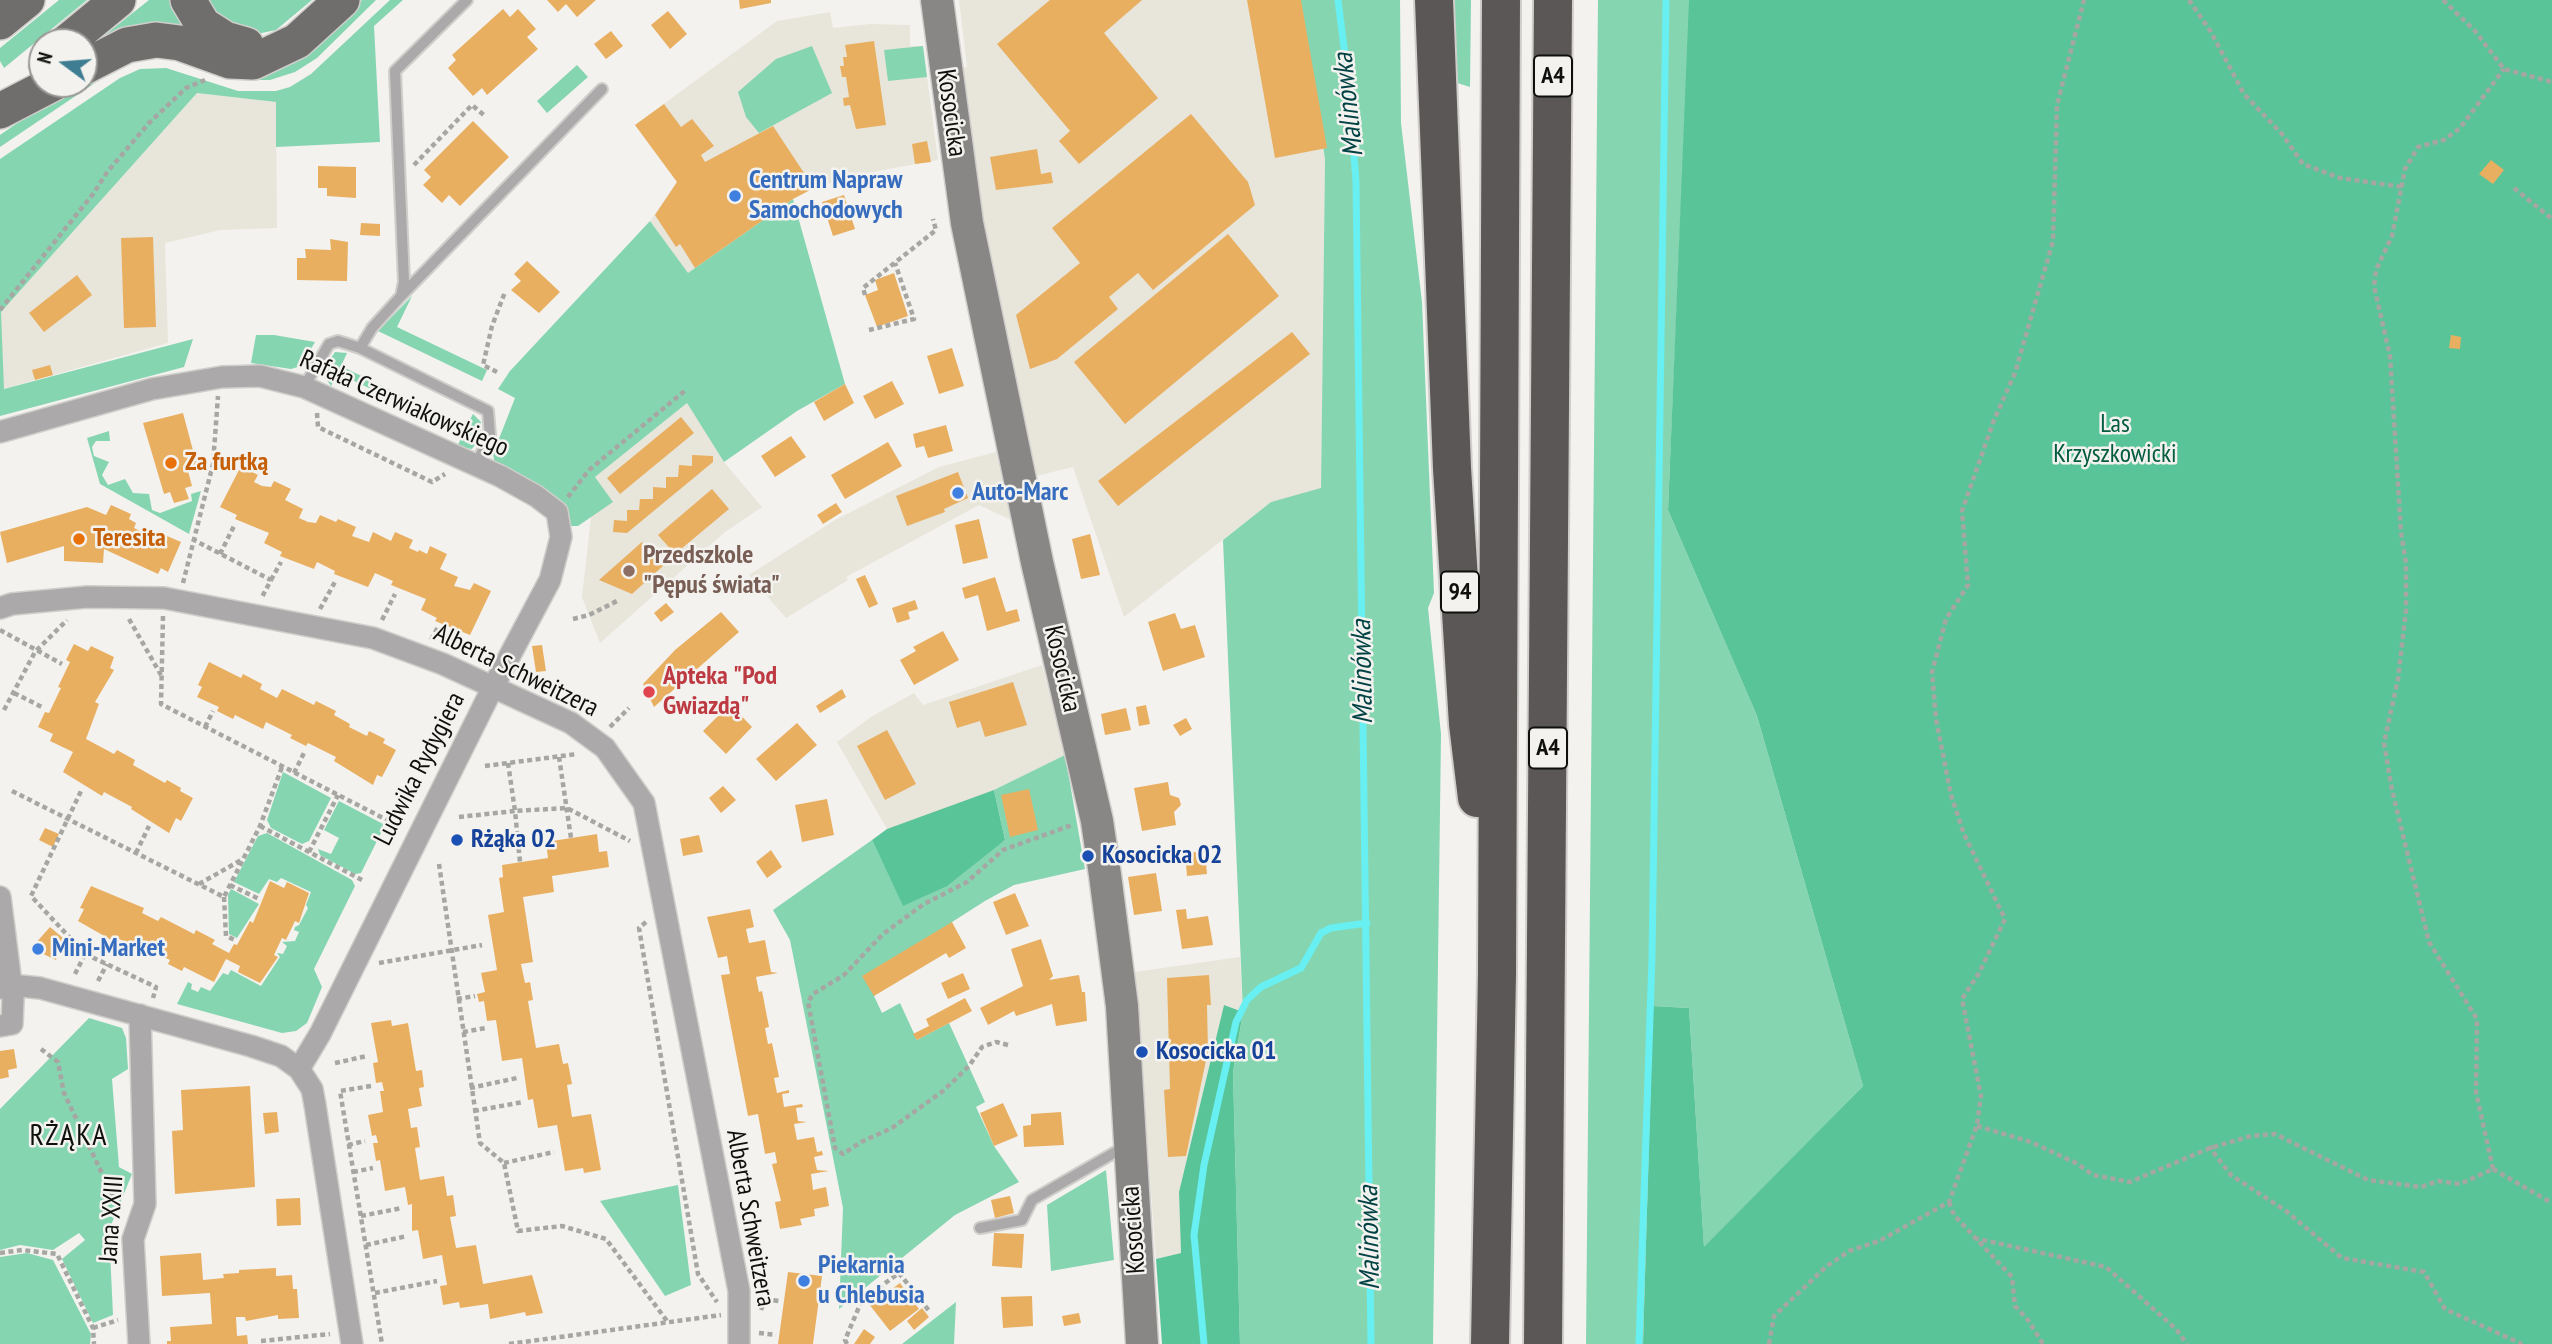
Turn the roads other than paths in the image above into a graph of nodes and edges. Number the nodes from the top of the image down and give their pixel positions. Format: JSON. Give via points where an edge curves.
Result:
{"nodes":[{"id":1,"x":27,"y":0,"type":"edge"},
{"id":2,"x":118,"y":0,"type":"edge"},
{"id":3,"x":188,"y":0,"type":"edge"},
{"id":4,"x":342,"y":0,"type":"edge"},
{"id":5,"x":467,"y":0,"type":"edge"},
{"id":6,"x":937,"y":0,"type":"edge"},
{"id":7,"x":1434,"y":0,"type":"edge"},
{"id":8,"x":1501,"y":0,"type":"edge"},
{"id":9,"x":1553,"y":0,"type":"edge"},
{"id":10,"x":1574,"y":0,"type":"edge"},
{"id":11,"x":0,"y":22,"type":"edge"},
{"id":12,"x":84,"y":28,"type":"edge"},
{"id":13,"x":273,"y":52,"type":"junction"},
{"id":14,"x":98,"y":60,"type":"edge"},
{"id":15,"x":28,"y":74,"type":"edge"},
{"id":16,"x":602,"y":89,"type":"dead end"},
{"id":17,"x":28,"y":96,"type":"edge"},
{"id":18,"x":0,"y":97,"type":"edge"},
{"id":19,"x":0,"y":111,"type":"edge"},
{"id":20,"x":1552,"y":151,"type":"junction"},
{"id":21,"x":401,"y":296,"type":"junction"},
{"id":22,"x":360,"y":348,"type":"junction"},
{"id":23,"x":304,"y":387,"type":"junction"},
{"id":24,"x":0,"y":432,"type":"edge"},
{"id":25,"x":476,"y":465,"type":"junction"},
{"id":26,"x":557,"y":512,"type":"joint"},
{"id":27,"x":0,"y":608,"type":"edge"},
{"id":28,"x":492,"y":689,"type":"junction"},
{"id":29,"x":0,"y":897,"type":"edge"},
{"id":30,"x":1497,"y":974,"type":"junction"},
{"id":31,"x":6,"y":987,"type":"edge"},
{"id":32,"x":140,"y":1015,"type":"junction"},
{"id":33,"x":0,"y":1026,"type":"edge"},
{"id":34,"x":299,"y":1069,"type":"junction"},
{"id":35,"x":1129,"y":1145,"type":"junction"},
{"id":36,"x":980,"y":1228,"type":"dead end"},
{"id":37,"x":742,"y":1341,"type":"edge"},
{"id":38,"x":139,"y":1344,"type":"edge"},
{"id":39,"x":352,"y":1344,"type":"edge"},
{"id":40,"x":1142,"y":1344,"type":"edge"},
{"id":41,"x":1490,"y":1344,"type":"edge"},
{"id":42,"x":1543,"y":1344,"type":"edge"}],
"edges":[{"from":1,"to":11,"type":"main road"},
{"from":2,"to":12,"type":"main road"},
{"from":3,"to":13,"type":"main road","via":[[195,15],[213,32]]},
{"from":4,"to":13,"type":"main road","via":[[297,41]]},
{"from":5,"to":21,"type":"lane","via":[[395,71]]},
{"from":6,"to":35,"type":"street","name":"Kosocicka","via":[[967,223],[1097,821],[1122,1006]]},
{"from":7,"to":30,"type":"highway","number":"94","via":[[1451,440],[1467,697]]},
{"from":8,"to":30,"type":"highway","number":"A4"},
{"from":9,"to":20,"type":"highway","number":"A4"},
{"from":10,"to":20,"type":"highway"},
{"from":13,"to":14,"type":"main road","via":[[253,62],[240,62],[180,43],[148,41],[127,45]]},
{"from":15,"to":18,"type":"main road"},
{"from":16,"to":21,"type":"lane"},
{"from":17,"to":19,"type":"main road"},
{"from":20,"to":42,"type":"highway","number":"A4"},
{"from":21,"to":22,"type":"lane"},
{"from":22,"to":23,"type":"lane","via":[[338,341],[329,344]]},
{"from":22,"to":25,"type":"lane","via":[[488,411],[490,435]]},
{"from":23,"to":24,"type":"street","name":"Rafała Czerwiakowskiego","via":[[260,376],[222,377],[152,389]]},
{"from":23,"to":25,"type":"street","name":"Rafała Czerwiakowskiego"},
{"from":25,"to":26,"type":"street","name":"Rafała Czerwiakowskiego"},
{"from":26,"to":28,"type":"street","name":"Ludwika Rydygiera","via":[[561,537],[550,580]]},
{"from":27,"to":28,"type":"street","name":"Alberta Schweitzera","via":[[173,593],[373,638],[443,664]]},
{"from":28,"to":34,"type":"street","name":"Ludwika Rydygiera"},
{"from":28,"to":37,"type":"street","name":"Alberta Schweitzera","via":[[571,723],[605,748],[644,803],[739,1291]]},
{"from":29,"to":31,"type":"street"},
{"from":30,"to":41,"type":"highway","number":"A4"},
{"from":31,"to":32,"type":"street","via":[[40,988]]},
{"from":31,"to":33,"type":"street","via":[[12,1024]]},
{"from":32,"to":34,"type":"street","via":[[281,1056]]},
{"from":32,"to":38,"type":"street","name":"Jana XXIII","via":[[145,1204],[133,1239]]},
{"from":34,"to":39,"type":"street","via":[[312,1089]]},
{"from":35,"to":36,"type":"lane","via":[[1031,1200],[1022,1220]]},
{"from":35,"to":40,"type":"street","name":"Kosocicka"}]}
